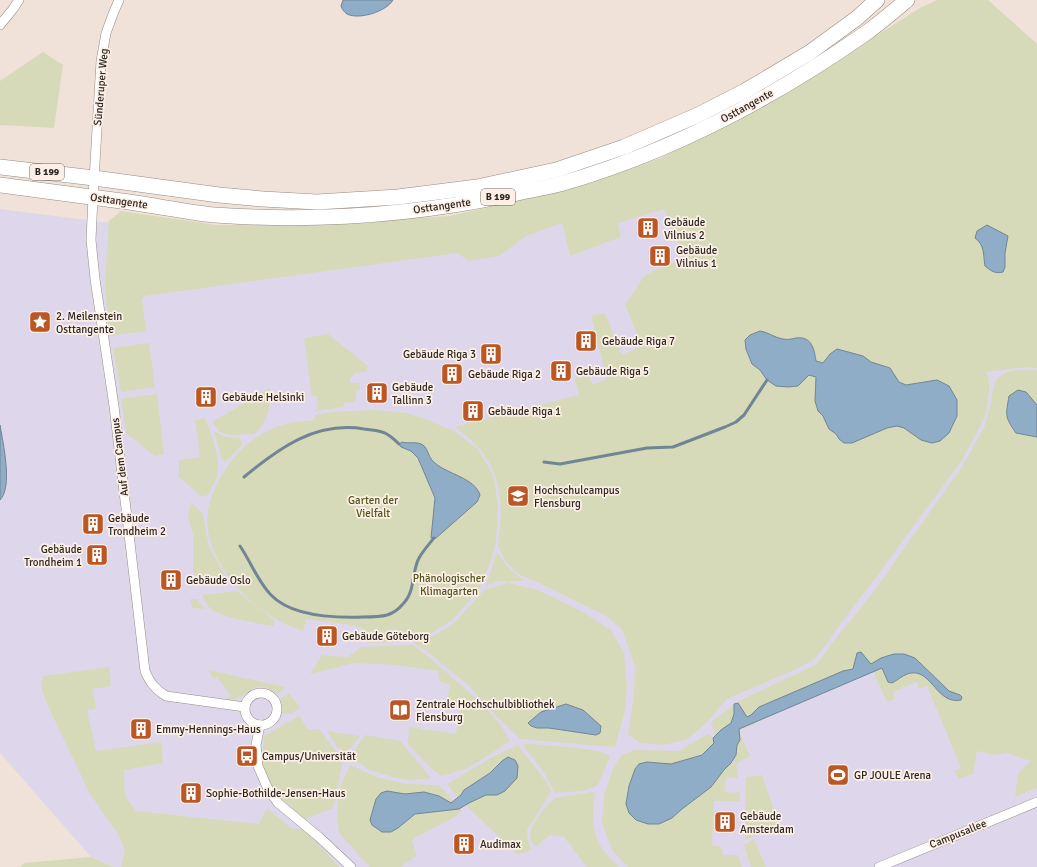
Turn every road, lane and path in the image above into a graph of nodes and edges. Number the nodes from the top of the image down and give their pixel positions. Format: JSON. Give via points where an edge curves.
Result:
{"nodes":[{"id":1,"x":19,"y":0,"type":"edge"},
{"id":2,"x":119,"y":0,"type":"edge"},
{"id":3,"x":877,"y":0,"type":"edge"},
{"id":4,"x":907,"y":0,"type":"edge"},
{"id":5,"x":0,"y":25,"type":"edge"},
{"id":6,"x":0,"y":167,"type":"edge"},
{"id":7,"x":94,"y":178,"type":"junction"},
{"id":8,"x":0,"y":185,"type":"edge"},
{"id":9,"x":92,"y":197,"type":"junction"},
{"id":10,"x":245,"y":707,"type":"junction"},
{"id":11,"x":260,"y":725,"type":"junction"},
{"id":12,"x":1037,"y":802,"type":"edge"},
{"id":13,"x":351,"y":867,"type":"edge"},
{"id":14,"x":879,"y":867,"type":"edge"}],
"edges":[{"from":1,"to":5,"type":"street"},
{"from":2,"to":7,"type":"street","name":"Sünderuper Weg","via":[[106,33],[101,61]]},
{"from":3,"to":7,"type":"main road","name":"Osttangente","number":"B 199","via":[[809,53],[745,91],[698,115],[630,144],[556,170],[477,187],[398,197],[317,202],[219,195]]},
{"from":4,"to":9,"type":"main road","name":"Osttangente","number":"B 199","via":[[842,49],[750,105],[704,129],[627,161],[559,184],[479,201],[399,213],[317,216],[213,215]]},
{"from":6,"to":7,"type":"main road","name":"Osttangente","number":"B 199"},
{"from":7,"to":9,"type":"street","name":"Auf dem Campus"},
{"from":8,"to":9,"type":"main road","name":"Osttangente","number":"B 199"},
{"from":9,"to":10,"type":"street","name":"Auf dem Campus","via":[[91,240],[95,280],[115,413],[145,670],[156,690],[166,696]]},
{"from":10,"to":11,"type":"street","via":[[247,718]]},
{"from":10,"to":11,"type":"street","via":[[247,700],[256,694],[269,695],[273,699],[277,710],[274,718]]},
{"from":11,"to":13,"type":"street","via":[[256,745],[258,766],[267,787],[278,803]]},
{"from":12,"to":14,"type":"street","name":"Campusallee"}]}
